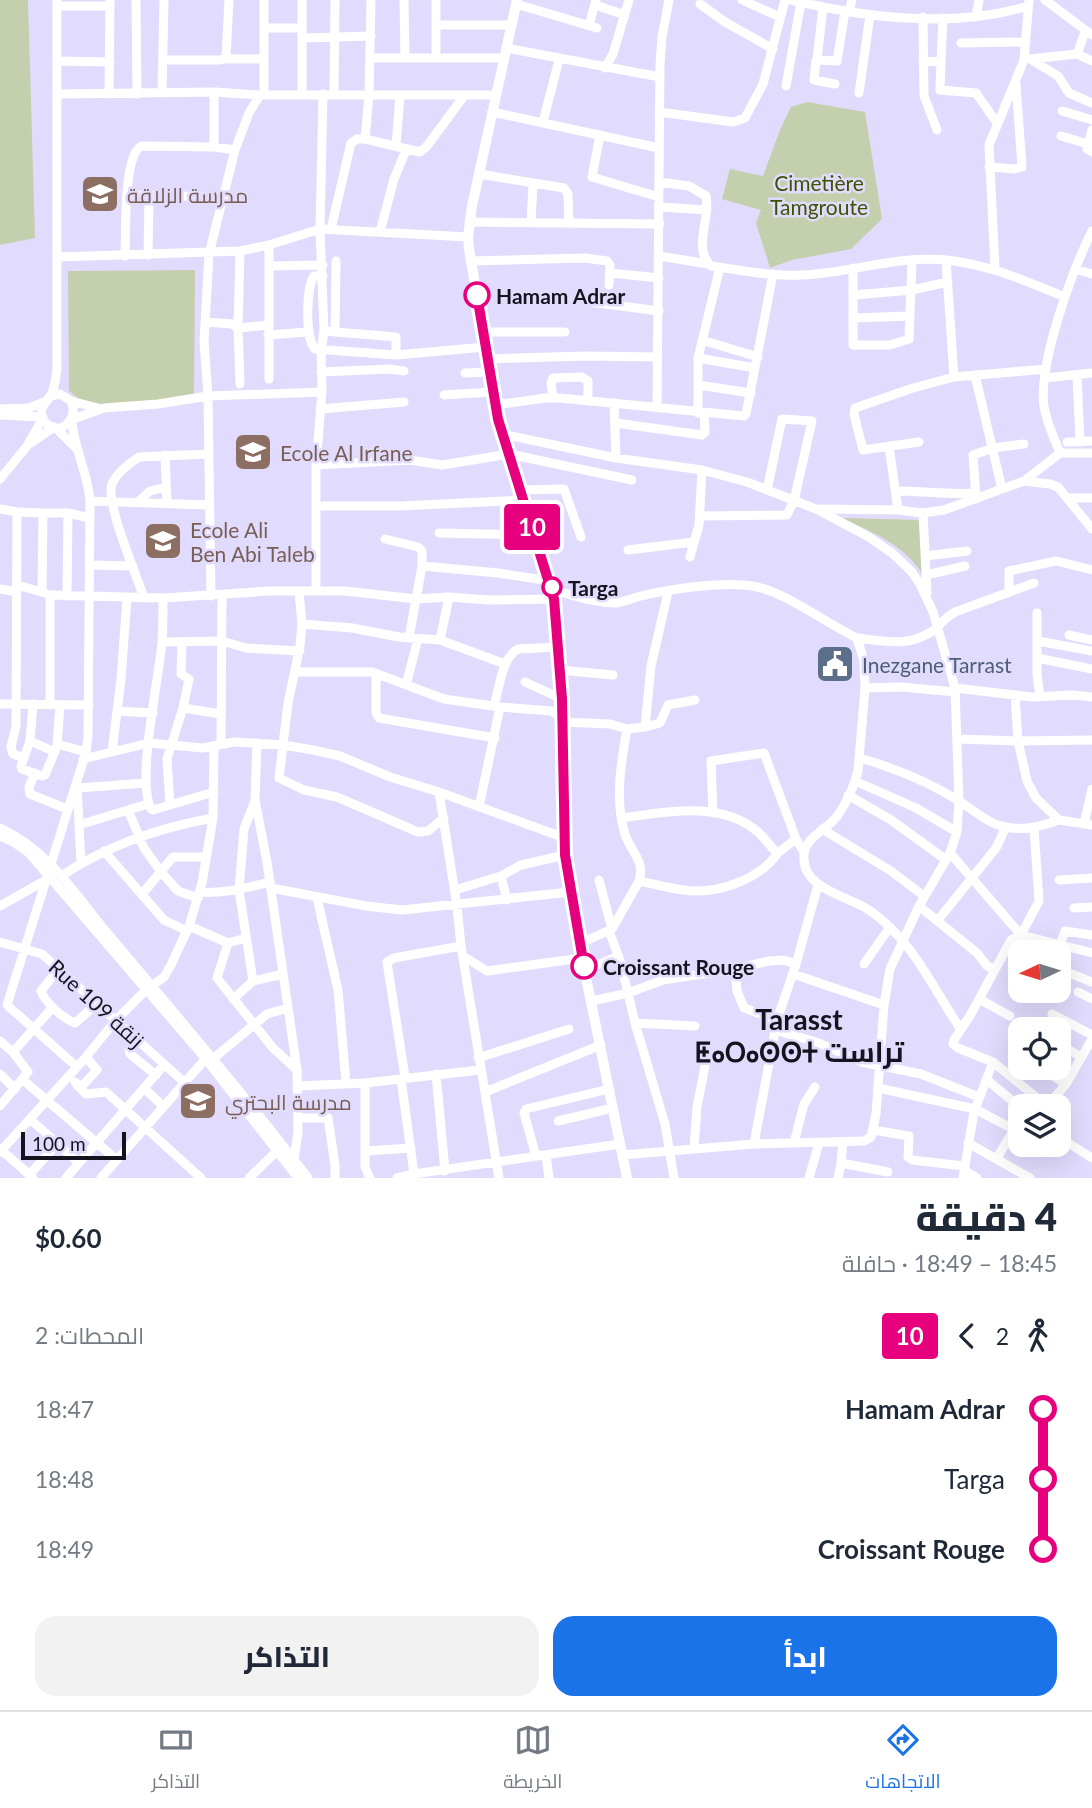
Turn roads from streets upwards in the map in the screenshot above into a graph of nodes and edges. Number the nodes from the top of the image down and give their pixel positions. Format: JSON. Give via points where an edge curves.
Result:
{"nodes":[{"id":1,"x":136,"y":0,"type":"edge"},
{"id":2,"x":164,"y":0,"type":"edge"},
{"id":3,"x":229,"y":0,"type":"edge"},
{"id":4,"x":264,"y":0,"type":"edge"},
{"id":5,"x":302,"y":0,"type":"edge"},
{"id":6,"x":335,"y":0,"type":"edge"},
{"id":7,"x":371,"y":0,"type":"edge"},
{"id":8,"x":404,"y":0,"type":"edge"},
{"id":9,"x":436,"y":0,"type":"edge"},
{"id":10,"x":629,"y":0,"type":"edge"},
{"id":11,"x":669,"y":0,"type":"edge"},
{"id":12,"x":742,"y":0,"type":"edge"},
{"id":13,"x":785,"y":0,"type":"edge"},
{"id":14,"x":852,"y":0,"type":"edge"},
{"id":15,"x":979,"y":0,"type":"edge"},
{"id":16,"x":1045,"y":0,"type":"edge"},
{"id":17,"x":796,"y":1,"type":"edge"},
{"id":18,"x":517,"y":2,"type":"edge"},
{"id":19,"x":57,"y":3,"type":"edge"},
{"id":20,"x":110,"y":3,"type":"edge"},
{"id":21,"x":595,"y":3,"type":"edge"},
{"id":22,"x":1029,"y":3,"type":"edge"},
{"id":23,"x":700,"y":4,"type":"dead end"},
{"id":24,"x":1059,"y":5,"type":"edge"},
{"id":25,"x":823,"y":6,"type":"junction"},
{"id":26,"x":847,"y":11,"type":"junction"},
{"id":27,"x":625,"y":15,"type":"junction"},
{"id":28,"x":870,"y":15,"type":"junction"},
{"id":29,"x":780,"y":17,"type":"junction"},
{"id":30,"x":923,"y":17,"type":"junction"},
{"id":31,"x":976,"y":17,"type":"junction"},
{"id":32,"x":943,"y":18,"type":"junction"},
{"id":33,"x":512,"y":24,"type":"junction"},
{"id":34,"x":436,"y":26,"type":"junction"},
{"id":35,"x":264,"y":28,"type":"junction"},
{"id":36,"x":302,"y":33,"type":"junction"},
{"id":37,"x":1089,"y":33,"type":"edge"},
{"id":38,"x":371,"y":36,"type":"junction"},
{"id":39,"x":335,"y":37,"type":"junction"},
{"id":40,"x":1026,"y":42,"type":"junction"},
{"id":41,"x":961,"y":44,"type":"dead end"},
{"id":42,"x":773,"y":49,"type":"junction"},
{"id":43,"x":505,"y":53,"type":"junction"},
{"id":44,"x":1077,"y":54,"type":"junction"},
{"id":45,"x":226,"y":55,"type":"junction"},
{"id":46,"x":370,"y":58,"type":"junction"},
{"id":47,"x":405,"y":58,"type":"junction"},
{"id":48,"x":436,"y":58,"type":"junction"},
{"id":49,"x":264,"y":59,"type":"junction"},
{"id":50,"x":163,"y":60,"type":"junction"},
{"id":51,"x":559,"y":60,"type":"junction"},
{"id":52,"x":816,"y":60,"type":"junction"},
{"id":53,"x":1027,"y":60,"type":"junction"},
{"id":54,"x":57,"y":61,"type":"junction"},
{"id":55,"x":923,"y":61,"type":"junction"},
{"id":56,"x":1092,"y":61,"type":"edge"},
{"id":57,"x":110,"y":62,"type":"junction"},
{"id":58,"x":941,"y":62,"type":"junction"},
{"id":59,"x":605,"y":68,"type":"junction"},
{"id":60,"x":660,"y":77,"type":"junction"},
{"id":61,"x":1016,"y":80,"type":"junction"},
{"id":62,"x":835,"y":84,"type":"dead end"},
{"id":63,"x":786,"y":86,"type":"dead end"},
{"id":64,"x":214,"y":92,"type":"junction"},
{"id":65,"x":162,"y":93,"type":"junction"},
{"id":66,"x":859,"y":93,"type":"dead end"},
{"id":67,"x":57,"y":94,"type":"junction"},
{"id":68,"x":109,"y":94,"type":"junction"},
{"id":69,"x":137,"y":94,"type":"junction"},
{"id":70,"x":302,"y":94,"type":"junction"},
{"id":71,"x":323,"y":94,"type":"junction"},
{"id":72,"x":262,"y":95,"type":"junction"},
{"id":73,"x":334,"y":95,"type":"junction"},
{"id":74,"x":369,"y":95,"type":"junction"},
{"id":75,"x":400,"y":95,"type":"junction"},
{"id":76,"x":496,"y":95,"type":"junction"},
{"id":77,"x":464,"y":96,"type":"junction"},
{"id":78,"x":1092,"y":103,"type":"edge"},
{"id":79,"x":1062,"y":111,"type":"dead end"},
{"id":80,"x":492,"y":112,"type":"junction"},
{"id":81,"x":659,"y":112,"type":"junction"},
{"id":82,"x":1092,"y":120,"type":"edge"},
{"id":83,"x":543,"y":122,"type":"junction"},
{"id":84,"x":997,"y":123,"type":"junction"},
{"id":85,"x":937,"y":130,"type":"dead end"},
{"id":86,"x":1092,"y":130,"type":"edge"},
{"id":87,"x":600,"y":135,"type":"junction"},
{"id":88,"x":1061,"y":136,"type":"dead end"},
{"id":89,"x":365,"y":139,"type":"junction"},
{"id":90,"x":396,"y":146,"type":"junction"},
{"id":91,"x":214,"y":147,"type":"junction"},
{"id":92,"x":659,"y":148,"type":"junction"},
{"id":93,"x":1090,"y":148,"type":"edge"},
{"id":94,"x":235,"y":150,"type":"junction"},
{"id":95,"x":406,"y":150,"type":"junction"},
{"id":96,"x":989,"y":167,"type":"junction"},
{"id":97,"x":478,"y":174,"type":"junction"},
{"id":98,"x":659,"y":182,"type":"junction"},
{"id":99,"x":533,"y":184,"type":"junction"},
{"id":100,"x":127,"y":195,"type":"junction"},
{"id":101,"x":149,"y":196,"type":"junction"},
{"id":102,"x":222,"y":197,"type":"junction"},
{"id":103,"x":659,"y":202,"type":"junction"},
{"id":104,"x":707,"y":210,"type":"junction"},
{"id":105,"x":469,"y":222,"type":"junction"},
{"id":106,"x":531,"y":223,"type":"junction"},
{"id":107,"x":569,"y":224,"type":"junction"},
{"id":108,"x":660,"y":224,"type":"junction"},
{"id":109,"x":326,"y":229,"type":"junction"},
{"id":110,"x":1092,"y":231,"type":"edge"},
{"id":111,"x":380,"y":232,"type":"junction"},
{"id":112,"x":468,"y":237,"type":"junction"},
{"id":113,"x":269,"y":245,"type":"junction"},
{"id":114,"x":240,"y":251,"type":"junction"},
{"id":115,"x":209,"y":254,"type":"junction"},
{"id":116,"x":148,"y":255,"type":"junction"},
{"id":117,"x":125,"y":256,"type":"junction"},
{"id":118,"x":659,"y":256,"type":"junction"},
{"id":119,"x":57,"y":257,"type":"junction"},
{"id":120,"x":946,"y":260,"type":"junction"},
{"id":121,"x":337,"y":261,"type":"dead end"},
{"id":122,"x":471,"y":261,"type":"junction"},
{"id":123,"x":912,"y":261,"type":"junction"},
{"id":124,"x":708,"y":264,"type":"junction"},
{"id":125,"x":323,"y":265,"type":"junction"},
{"id":126,"x":268,"y":266,"type":"junction"},
{"id":127,"x":720,"y":267,"type":"junction"},
{"id":128,"x":853,"y":268,"type":"junction"},
{"id":129,"x":995,"y":268,"type":"junction"},
{"id":130,"x":1075,"y":269,"type":"junction"},
{"id":131,"x":610,"y":273,"type":"junction"},
{"id":132,"x":773,"y":274,"type":"junction"},
{"id":133,"x":1092,"y":274,"type":"edge"},
{"id":134,"x":323,"y":276,"type":"junction"},
{"id":135,"x":659,"y":278,"type":"junction"},
{"id":136,"x":948,"y":282,"type":"junction"},
{"id":137,"x":609,"y":285,"type":"dead end"},
{"id":138,"x":912,"y":290,"type":"junction"},
{"id":139,"x":853,"y":295,"type":"junction"},
{"id":140,"x":1065,"y":297,"type":"junction"},
{"id":141,"x":590,"y":302,"type":"dead end"},
{"id":142,"x":659,"y":311,"type":"junction"},
{"id":143,"x":911,"y":316,"type":"junction"},
{"id":144,"x":853,"y":318,"type":"junction"},
{"id":145,"x":206,"y":322,"type":"junction"},
{"id":146,"x":238,"y":328,"type":"junction"},
{"id":147,"x":268,"y":330,"type":"junction"},
{"id":148,"x":324,"y":331,"type":"junction"},
{"id":149,"x":308,"y":332,"type":"junction"},
{"id":150,"x":335,"y":332,"type":"junction"},
{"id":151,"x":483,"y":332,"type":"junction"},
{"id":152,"x":565,"y":332,"type":"dead end"},
{"id":153,"x":702,"y":340,"type":"junction"},
{"id":154,"x":321,"y":351,"type":"junction"},
{"id":155,"x":486,"y":353,"type":"junction"},
{"id":156,"x":396,"y":355,"type":"junction"},
{"id":157,"x":758,"y":357,"type":"junction"},
{"id":158,"x":658,"y":358,"type":"junction"},
{"id":159,"x":698,"y":358,"type":"junction"},
{"id":160,"x":57,"y":368,"type":"junction"},
{"id":161,"x":755,"y":369,"type":"junction"},
{"id":162,"x":404,"y":371,"type":"dead end"},
{"id":163,"x":321,"y":372,"type":"junction"},
{"id":164,"x":489,"y":372,"type":"junction"},
{"id":165,"x":465,"y":373,"type":"dead end"},
{"id":166,"x":1092,"y":373,"type":"edge"},
{"id":167,"x":1045,"y":374,"type":"junction"},
{"id":168,"x":1077,"y":374,"type":"junction"},
{"id":169,"x":975,"y":375,"type":"junction"},
{"id":170,"x":954,"y":377,"type":"junction"},
{"id":171,"x":269,"y":379,"type":"dead end"},
{"id":172,"x":240,"y":384,"type":"dead end"},
{"id":173,"x":698,"y":385,"type":"junction"},
{"id":174,"x":321,"y":392,"type":"junction"},
{"id":175,"x":492,"y":392,"type":"junction"},
{"id":176,"x":751,"y":393,"type":"junction"},
{"id":177,"x":444,"y":395,"type":"dead end"},
{"id":178,"x":208,"y":396,"type":"junction"},
{"id":179,"x":68,"y":398,"type":"junction"},
{"id":180,"x":553,"y":398,"type":"junction"},
{"id":181,"x":47,"y":399,"type":"junction"},
{"id":182,"x":588,"y":401,"type":"junction"},
{"id":183,"x":404,"y":402,"type":"dead end"},
{"id":184,"x":614,"y":403,"type":"junction"},
{"id":185,"x":495,"y":405,"type":"junction"},
{"id":186,"x":657,"y":407,"type":"junction"},
{"id":187,"x":104,"y":408,"type":"junction"},
{"id":188,"x":0,"y":409,"type":"edge"},
{"id":189,"x":320,"y":409,"type":"junction"},
{"id":190,"x":701,"y":413,"type":"junction"},
{"id":191,"x":0,"y":415,"type":"edge"},
{"id":192,"x":43,"y":418,"type":"junction"},
{"id":193,"x":72,"y":420,"type":"junction"},
{"id":194,"x":616,"y":423,"type":"junction"},
{"id":195,"x":55,"y":427,"type":"junction"},
{"id":196,"x":502,"y":434,"type":"junction"},
{"id":197,"x":1092,"y":441,"type":"edge"},
{"id":198,"x":919,"y":442,"type":"dead end"},
{"id":199,"x":1067,"y":442,"type":"dead end"},
{"id":200,"x":1080,"y":442,"type":"junction"},
{"id":201,"x":1024,"y":444,"type":"dead end"},
{"id":202,"x":27,"y":446,"type":"junction"},
{"id":203,"x":889,"y":446,"type":"junction"},
{"id":204,"x":993,"y":448,"type":"junction"},
{"id":205,"x":77,"y":449,"type":"junction"},
{"id":206,"x":1060,"y":453,"type":"junction"},
{"id":207,"x":1092,"y":453,"type":"edge"},
{"id":208,"x":209,"y":454,"type":"junction"},
{"id":209,"x":509,"y":454,"type":"junction"},
{"id":210,"x":165,"y":455,"type":"junction"},
{"id":211,"x":616,"y":458,"type":"junction"},
{"id":212,"x":316,"y":465,"type":"junction"},
{"id":213,"x":702,"y":470,"type":"junction"},
{"id":214,"x":0,"y":479,"type":"edge"},
{"id":215,"x":632,"y":480,"type":"dead end"},
{"id":216,"x":1024,"y":481,"type":"junction"},
{"id":217,"x":166,"y":487,"type":"junction"},
{"id":218,"x":1002,"y":489,"type":"junction"},
{"id":219,"x":767,"y":490,"type":"junction"},
{"id":220,"x":896,"y":492,"type":"junction"},
{"id":221,"x":522,"y":495,"type":"junction"},
{"id":222,"x":976,"y":496,"type":"junction"},
{"id":223,"x":1068,"y":498,"type":"junction"},
{"id":224,"x":1092,"y":498,"type":"edge"},
{"id":225,"x":90,"y":501,"type":"junction"},
{"id":226,"x":794,"y":501,"type":"junction"},
{"id":227,"x":138,"y":502,"type":"junction"},
{"id":228,"x":167,"y":502,"type":"junction"},
{"id":229,"x":111,"y":503,"type":"junction"},
{"id":230,"x":209,"y":505,"type":"junction"},
{"id":231,"x":316,"y":506,"type":"junction"},
{"id":232,"x":0,"y":509,"type":"edge"},
{"id":233,"x":816,"y":509,"type":"junction"},
{"id":234,"x":898,"y":510,"type":"junction"},
{"id":235,"x":17,"y":512,"type":"junction"},
{"id":236,"x":43,"y":513,"type":"junction"},
{"id":237,"x":68,"y":513,"type":"junction"},
{"id":238,"x":923,"y":513,"type":"junction"},
{"id":239,"x":700,"y":516,"type":"junction"},
{"id":240,"x":1088,"y":516,"type":"edge"},
{"id":241,"x":90,"y":518,"type":"junction"},
{"id":242,"x":1092,"y":529,"type":"edge"},
{"id":243,"x":439,"y":533,"type":"dead end"},
{"id":244,"x":534,"y":535,"type":"junction"},
{"id":245,"x":581,"y":537,"type":"dead end"},
{"id":246,"x":385,"y":539,"type":"dead end"},
{"id":247,"x":694,"y":542,"type":"junction"},
{"id":248,"x":628,"y":550,"type":"dead end"},
{"id":249,"x":967,"y":551,"type":"dead end"},
{"id":250,"x":925,"y":556,"type":"junction"},
{"id":251,"x":690,"y":557,"type":"dead end"},
{"id":252,"x":90,"y":565,"type":"junction"},
{"id":253,"x":133,"y":566,"type":"junction"},
{"id":254,"x":422,"y":566,"type":"junction"},
{"id":255,"x":965,"y":566,"type":"dead end"},
{"id":256,"x":1092,"y":570,"type":"edge"},
{"id":257,"x":926,"y":575,"type":"junction"},
{"id":258,"x":1034,"y":583,"type":"dead end"},
{"id":259,"x":0,"y":589,"type":"edge"},
{"id":260,"x":17,"y":589,"type":"junction"},
{"id":261,"x":552,"y":590,"type":"junction"},
{"id":262,"x":299,"y":591,"type":"junction"},
{"id":263,"x":316,"y":591,"type":"junction"},
{"id":264,"x":668,"y":592,"type":"junction"},
{"id":265,"x":46,"y":593,"type":"junction"},
{"id":266,"x":1009,"y":593,"type":"junction"},
{"id":267,"x":68,"y":596,"type":"junction"},
{"id":268,"x":211,"y":596,"type":"junction"},
{"id":269,"x":222,"y":596,"type":"junction"},
{"id":270,"x":89,"y":597,"type":"junction"},
{"id":271,"x":449,"y":597,"type":"junction"},
{"id":272,"x":127,"y":598,"type":"junction"},
{"id":273,"x":144,"y":598,"type":"junction"},
{"id":274,"x":163,"y":598,"type":"junction"},
{"id":275,"x":927,"y":598,"type":"junction"},
{"id":276,"x":416,"y":599,"type":"junction"},
{"id":277,"x":1038,"y":613,"type":"dead end"},
{"id":278,"x":302,"y":624,"type":"junction"},
{"id":279,"x":938,"y":627,"type":"junction"},
{"id":280,"x":1069,"y":635,"type":"dead end"},
{"id":281,"x":414,"y":638,"type":"junction"},
{"id":282,"x":857,"y":638,"type":"junction"},
{"id":283,"x":440,"y":639,"type":"junction"},
{"id":284,"x":1092,"y":640,"type":"edge"},
{"id":285,"x":222,"y":641,"type":"junction"},
{"id":286,"x":1038,"y":641,"type":"junction"},
{"id":287,"x":162,"y":642,"type":"junction"},
{"id":288,"x":182,"y":642,"type":"junction"},
{"id":289,"x":558,"y":647,"type":"junction"},
{"id":290,"x":300,"y":651,"type":"junction"},
{"id":291,"x":1092,"y":652,"type":"edge"},
{"id":292,"x":1037,"y":658,"type":"junction"},
{"id":293,"x":505,"y":664,"type":"junction"},
{"id":294,"x":949,"y":665,"type":"junction"},
{"id":295,"x":1092,"y":669,"type":"edge"},
{"id":296,"x":560,"y":670,"type":"junction"},
{"id":297,"x":864,"y":671,"type":"junction"},
{"id":298,"x":295,"y":672,"type":"junction"},
{"id":299,"x":376,"y":674,"type":"junction"},
{"id":300,"x":613,"y":675,"type":"dead end"},
{"id":301,"x":525,"y":682,"type":"dead end"},
{"id":302,"x":406,"y":685,"type":"junction"},
{"id":303,"x":866,"y":688,"type":"junction"},
{"id":304,"x":955,"y":690,"type":"junction"},
{"id":305,"x":1015,"y":695,"type":"junction"},
{"id":306,"x":1092,"y":696,"type":"edge"},
{"id":307,"x":1040,"y":697,"type":"junction"},
{"id":308,"x":562,"y":699,"type":"junction"},
{"id":309,"x":695,"y":699,"type":"dead end"},
{"id":310,"x":0,"y":704,"type":"edge"},
{"id":311,"x":33,"y":704,"type":"junction"},
{"id":312,"x":16,"y":705,"type":"junction"},
{"id":313,"x":55,"y":705,"type":"junction"},
{"id":314,"x":89,"y":705,"type":"junction"},
{"id":315,"x":497,"y":706,"type":"junction"},
{"id":316,"x":183,"y":709,"type":"junction"},
{"id":317,"x":117,"y":711,"type":"junction"},
{"id":318,"x":153,"y":712,"type":"junction"},
{"id":319,"x":220,"y":713,"type":"junction"},
{"id":320,"x":563,"y":719,"type":"junction"},
{"id":321,"x":645,"y":727,"type":"junction"},
{"id":322,"x":627,"y":729,"type":"junction"},
{"id":323,"x":495,"y":738,"type":"junction"},
{"id":324,"x":958,"y":738,"type":"junction"},
{"id":325,"x":1092,"y":740,"type":"edge"},
{"id":326,"x":30,"y":741,"type":"junction"},
{"id":327,"x":1018,"y":741,"type":"junction"},
{"id":328,"x":149,"y":743,"type":"junction"},
{"id":329,"x":257,"y":743,"type":"junction"},
{"id":330,"x":173,"y":745,"type":"junction"},
{"id":331,"x":217,"y":745,"type":"junction"},
{"id":332,"x":284,"y":745,"type":"junction"},
{"id":333,"x":56,"y":748,"type":"junction"},
{"id":334,"x":112,"y":752,"type":"junction"},
{"id":335,"x":85,"y":755,"type":"junction"},
{"id":336,"x":24,"y":758,"type":"junction"},
{"id":337,"x":860,"y":758,"type":"junction"},
{"id":338,"x":35,"y":773,"type":"junction"},
{"id":339,"x":856,"y":781,"type":"junction"},
{"id":340,"x":146,"y":783,"type":"junction"},
{"id":341,"x":77,"y":784,"type":"junction"},
{"id":342,"x":1092,"y":789,"type":"edge"},
{"id":343,"x":214,"y":792,"type":"junction"},
{"id":344,"x":439,"y":792,"type":"junction"},
{"id":345,"x":848,"y":796,"type":"junction"},
{"id":346,"x":255,"y":800,"type":"junction"},
{"id":347,"x":959,"y":801,"type":"junction"},
{"id":348,"x":148,"y":804,"type":"junction"},
{"id":349,"x":170,"y":805,"type":"junction"},
{"id":350,"x":479,"y":807,"type":"junction"},
{"id":351,"x":67,"y":809,"type":"junction"},
{"id":352,"x":128,"y":810,"type":"junction"},
{"id":353,"x":712,"y":813,"type":"junction"},
{"id":354,"x":213,"y":818,"type":"junction"},
{"id":355,"x":444,"y":818,"type":"junction"},
{"id":356,"x":622,"y":818,"type":"junction"},
{"id":357,"x":1059,"y":820,"type":"junction"},
{"id":358,"x":79,"y":825,"type":"junction"},
{"id":359,"x":1088,"y":825,"type":"edge"},
{"id":360,"x":1006,"y":827,"type":"junction"},
{"id":361,"x":0,"y":828,"type":"edge"},
{"id":362,"x":1034,"y":828,"type":"junction"},
{"id":363,"x":822,"y":829,"type":"junction"},
{"id":364,"x":957,"y":832,"type":"junction"},
{"id":365,"x":0,"y":836,"type":"edge"},
{"id":366,"x":137,"y":836,"type":"junction"},
{"id":367,"x":565,"y":838,"type":"junction"},
{"id":368,"x":796,"y":839,"type":"junction"},
{"id":369,"x":104,"y":851,"type":"junction"},
{"id":370,"x":804,"y":852,"type":"junction"},
{"id":371,"x":778,"y":853,"type":"junction"},
{"id":372,"x":565,"y":855,"type":"junction"},
{"id":373,"x":948,"y":856,"type":"junction"},
{"id":374,"x":206,"y":857,"type":"junction"},
{"id":375,"x":80,"y":863,"type":"junction"},
{"id":376,"x":161,"y":872,"type":"junction"},
{"id":377,"x":48,"y":873,"type":"junction"},
{"id":378,"x":61,"y":876,"type":"junction"},
{"id":379,"x":501,"y":876,"type":"junction"},
{"id":380,"x":1092,"y":878,"type":"edge"},
{"id":381,"x":973,"y":879,"type":"junction"},
{"id":382,"x":599,"y":880,"type":"dead end"},
{"id":383,"x":1059,"y":880,"type":"dead end"},
{"id":384,"x":639,"y":881,"type":"junction"},
{"id":385,"x":270,"y":885,"type":"junction"},
{"id":386,"x":818,"y":886,"type":"junction"},
{"id":387,"x":239,"y":890,"type":"junction"},
{"id":388,"x":455,"y":890,"type":"junction"},
{"id":389,"x":570,"y":892,"type":"junction"},
{"id":390,"x":143,"y":893,"type":"junction"},
{"id":391,"x":199,"y":895,"type":"junction"},
{"id":392,"x":924,"y":896,"type":"junction"},
{"id":393,"x":317,"y":898,"type":"junction"},
{"id":394,"x":507,"y":900,"type":"junction"},
{"id":395,"x":0,"y":906,"type":"edge"},
{"id":396,"x":457,"y":906,"type":"junction"},
{"id":397,"x":919,"y":906,"type":"junction"},
{"id":398,"x":1092,"y":907,"type":"edge"},
{"id":399,"x":1074,"y":908,"type":"dead end"},
{"id":400,"x":938,"y":920,"type":"junction"},
{"id":401,"x":890,"y":927,"type":"junction"},
{"id":402,"x":188,"y":929,"type":"junction"},
{"id":403,"x":610,"y":930,"type":"junction"},
{"id":404,"x":1092,"y":934,"type":"edge"},
{"id":405,"x":1021,"y":935,"type":"junction"},
{"id":406,"x":246,"y":938,"type":"junction"},
{"id":407,"x":903,"y":939,"type":"junction"},
{"id":408,"x":1011,"y":940,"type":"edge"},
{"id":409,"x":1040,"y":940,"type":"edge"},
{"id":410,"x":1062,"y":940,"type":"edge"},
{"id":411,"x":0,"y":942,"type":"edge"},
{"id":412,"x":228,"y":943,"type":"junction"},
{"id":413,"x":581,"y":943,"type":"junction"},
{"id":414,"x":1008,"y":945,"type":"edge"},
{"id":415,"x":24,"y":948,"type":"junction"},
{"id":416,"x":1071,"y":948,"type":"edge"},
{"id":417,"x":462,"y":951,"type":"junction"},
{"id":418,"x":1092,"y":953,"type":"edge"},
{"id":419,"x":618,"y":956,"type":"junction"},
{"id":420,"x":582,"y":958,"type":"junction"},
{"id":421,"x":796,"y":964,"type":"junction"},
{"id":422,"x":864,"y":964,"type":"dead end"},
{"id":423,"x":59,"y":968,"type":"junction"},
{"id":424,"x":735,"y":969,"type":"junction"},
{"id":425,"x":994,"y":969,"type":"junction"},
{"id":426,"x":586,"y":970,"type":"junction"},
{"id":427,"x":283,"y":974,"type":"junction"},
{"id":428,"x":793,"y":974,"type":"junction"},
{"id":429,"x":1071,"y":974,"type":"edge"},
{"id":430,"x":253,"y":981,"type":"junction"},
{"id":431,"x":1092,"y":982,"type":"edge"},
{"id":432,"x":149,"y":988,"type":"junction"},
{"id":433,"x":628,"y":992,"type":"junction"},
{"id":434,"x":1078,"y":992,"type":"dead end"},
{"id":435,"x":233,"y":999,"type":"junction"},
{"id":436,"x":979,"y":999,"type":"junction"},
{"id":437,"x":1092,"y":999,"type":"edge"},
{"id":438,"x":592,"y":1001,"type":"junction"},
{"id":439,"x":98,"y":1003,"type":"junction"},
{"id":440,"x":4,"y":1005,"type":"edge"},
{"id":441,"x":884,"y":1005,"type":"junction"},
{"id":442,"x":53,"y":1007,"type":"junction"},
{"id":443,"x":288,"y":1007,"type":"junction"},
{"id":444,"x":1052,"y":1014,"type":"dead end"},
{"id":445,"x":1010,"y":1016,"type":"dead end"},
{"id":446,"x":116,"y":1020,"type":"junction"},
{"id":447,"x":635,"y":1023,"type":"junction"},
{"id":448,"x":776,"y":1025,"type":"junction"},
{"id":449,"x":255,"y":1026,"type":"junction"},
{"id":450,"x":695,"y":1026,"type":"dead end"},
{"id":451,"x":34,"y":1028,"type":"junction"},
{"id":452,"x":960,"y":1028,"type":"junction"},
{"id":453,"x":569,"y":1029,"type":"dead end"},
{"id":454,"x":1092,"y":1037,"type":"edge"},
{"id":455,"x":138,"y":1040,"type":"junction"},
{"id":456,"x":0,"y":1041,"type":"edge"},
{"id":457,"x":601,"y":1045,"type":"junction"},
{"id":458,"x":1071,"y":1051,"type":"edge"},
{"id":459,"x":13,"y":1052,"type":"junction"},
{"id":460,"x":86,"y":1057,"type":"junction"},
{"id":461,"x":210,"y":1057,"type":"junction"},
{"id":462,"x":1081,"y":1057,"type":"junction"},
{"id":463,"x":478,"y":1058,"type":"junction"},
{"id":464,"x":993,"y":1062,"type":"junction"},
{"id":465,"x":164,"y":1065,"type":"junction"},
{"id":466,"x":705,"y":1066,"type":"dead end"},
{"id":467,"x":880,"y":1066,"type":"junction"},
{"id":468,"x":77,"y":1067,"type":"junction"},
{"id":469,"x":297,"y":1070,"type":"junction"},
{"id":470,"x":480,"y":1070,"type":"junction"},
{"id":471,"x":0,"y":1074,"type":"edge"},
{"id":472,"x":436,"y":1074,"type":"junction"},
{"id":473,"x":156,"y":1075,"type":"junction"},
{"id":474,"x":69,"y":1076,"type":"junction"},
{"id":475,"x":403,"y":1078,"type":"junction"},
{"id":476,"x":23,"y":1080,"type":"junction"},
{"id":477,"x":987,"y":1080,"type":"junction"},
{"id":478,"x":1059,"y":1080,"type":"edge"},
{"id":479,"x":184,"y":1082,"type":"junction"},
{"id":480,"x":346,"y":1083,"type":"junction"},
{"id":481,"x":365,"y":1083,"type":"junction"},
{"id":482,"x":1066,"y":1084,"type":"junction"},
{"id":483,"x":77,"y":1085,"type":"junction"},
{"id":484,"x":298,"y":1086,"type":"junction"},
{"id":485,"x":815,"y":1087,"type":"dead end"},
{"id":486,"x":144,"y":1088,"type":"junction"},
{"id":487,"x":878,"y":1088,"type":"junction"},
{"id":488,"x":15,"y":1089,"type":"junction"},
{"id":489,"x":609,"y":1089,"type":"junction"},
{"id":490,"x":485,"y":1092,"type":"junction"},
{"id":491,"x":1032,"y":1094,"type":"edge"},
{"id":492,"x":1057,"y":1094,"type":"edge"},
{"id":493,"x":979,"y":1097,"type":"junction"},
{"id":494,"x":1008,"y":1097,"type":"edge"},
{"id":495,"x":46,"y":1101,"type":"junction"},
{"id":496,"x":0,"y":1106,"type":"edge"},
{"id":497,"x":163,"y":1106,"type":"junction"},
{"id":498,"x":613,"y":1108,"type":"junction"},
{"id":499,"x":975,"y":1109,"type":"junction"},
{"id":500,"x":125,"y":1110,"type":"junction"},
{"id":501,"x":298,"y":1118,"type":"junction"},
{"id":502,"x":30,"y":1119,"type":"junction"},
{"id":503,"x":558,"y":1121,"type":"dead end"},
{"id":504,"x":1008,"y":1126,"type":"edge"},
{"id":505,"x":145,"y":1127,"type":"junction"},
{"id":506,"x":873,"y":1129,"type":"junction"},
{"id":507,"x":1008,"y":1138,"type":"edge"},
{"id":508,"x":843,"y":1141,"type":"junction"},
{"id":509,"x":97,"y":1143,"type":"junction"},
{"id":510,"x":754,"y":1143,"type":"junction"},
{"id":511,"x":794,"y":1143,"type":"junction"},
{"id":512,"x":819,"y":1143,"type":"junction"},
{"id":513,"x":968,"y":1143,"type":"junction"},
{"id":514,"x":57,"y":1144,"type":"junction"},
{"id":515,"x":1071,"y":1145,"type":"edge"},
{"id":516,"x":694,"y":1147,"type":"junction"},
{"id":517,"x":411,"y":1148,"type":"junction"},
{"id":518,"x":621,"y":1149,"type":"junction"},
{"id":519,"x":669,"y":1150,"type":"junction"},
{"id":520,"x":1,"y":1151,"type":"edge"},
{"id":521,"x":276,"y":1151,"type":"junction"},
{"id":522,"x":365,"y":1151,"type":"junction"},
{"id":523,"x":541,"y":1155,"type":"junction"},
{"id":524,"x":997,"y":1158,"type":"junction"},
{"id":525,"x":1092,"y":1158,"type":"edge"},
{"id":526,"x":117,"y":1160,"type":"junction"},
{"id":527,"x":294,"y":1160,"type":"junction"},
{"id":528,"x":79,"y":1163,"type":"junction"},
{"id":529,"x":841,"y":1163,"type":"junction"},
{"id":530,"x":496,"y":1164,"type":"junction"},
{"id":531,"x":445,"y":1171,"type":"junction"},
{"id":532,"x":964,"y":1171,"type":"edge"},
{"id":533,"x":888,"y":1172,"type":"dead end"},
{"id":534,"x":414,"y":1174,"type":"junction"},
{"id":535,"x":31,"y":1176,"type":"edge"},
{"id":536,"x":66,"y":1178,"type":"edge"},
{"id":537,"x":101,"y":1178,"type":"edge"},
{"id":538,"x":201,"y":1178,"type":"edge"},
{"id":539,"x":249,"y":1178,"type":"edge"},
{"id":540,"x":298,"y":1178,"type":"edge"},
{"id":541,"x":307,"y":1178,"type":"edge"},
{"id":542,"x":335,"y":1178,"type":"edge"},
{"id":543,"x":370,"y":1178,"type":"edge"},
{"id":544,"x":397,"y":1178,"type":"edge"},
{"id":545,"x":499,"y":1178,"type":"edge"},
{"id":546,"x":550,"y":1178,"type":"edge"},
{"id":547,"x":627,"y":1178,"type":"edge"},
{"id":548,"x":674,"y":1178,"type":"edge"},
{"id":549,"x":809,"y":1178,"type":"edge"},
{"id":550,"x":838,"y":1178,"type":"edge"},
{"id":551,"x":977,"y":1178,"type":"edge"},
{"id":552,"x":1030,"y":1178,"type":"edge"}],
"edges":[{"from":1,"to":69,"type":"street"},
{"from":2,"to":50,"type":"street"},
{"from":3,"to":45,"type":"street"},
{"from":4,"to":35,"type":"street"},
{"from":5,"to":36,"type":"street"},
{"from":6,"to":39,"type":"street"},
{"from":7,"to":38,"type":"street"},
{"from":8,"to":47,"type":"street"},
{"from":9,"to":34,"type":"street"},
{"from":10,"to":27,"type":"street"},
{"from":11,"to":60,"type":"street"},
{"from":12,"to":29,"type":"street"},
{"from":13,"to":29,"type":"street"},
{"from":14,"to":26,"type":"street"},
{"from":15,"to":31,"type":"street"},
{"from":16,"to":24,"type":"street"},
{"from":17,"to":25,"type":"street"},
{"from":17,"to":63,"type":"street"},
{"from":18,"to":21,"type":"street","via":[[593,27]]},
{"from":18,"to":33,"type":"street"},
{"from":19,"to":20,"type":"street"},
{"from":19,"to":54,"type":"street"},
{"from":20,"to":57,"type":"street"},
{"from":21,"to":27,"type":"street"},
{"from":22,"to":31,"type":"street"},
{"from":22,"to":40,"type":"street"},
{"from":23,"to":42,"type":"street"},
{"from":24,"to":37,"type":"street"},
{"from":25,"to":26,"type":"street"},
{"from":25,"to":52,"type":"street"},
{"from":26,"to":28,"type":"street"},
{"from":26,"to":52,"type":"street","via":[[838,60]]},
{"from":27,"to":59,"type":"street"},
{"from":28,"to":30,"type":"street"},
{"from":28,"to":66,"type":"street"},
{"from":29,"to":42,"type":"street"},
{"from":30,"to":32,"type":"street"},
{"from":30,"to":55,"type":"street"},
{"from":31,"to":32,"type":"street"},
{"from":32,"to":58,"type":"street"},
{"from":33,"to":34,"type":"street"},
{"from":33,"to":43,"type":"street"},
{"from":34,"to":48,"type":"street"},
{"from":35,"to":36,"type":"street"},
{"from":35,"to":49,"type":"street"},
{"from":36,"to":39,"type":"street"},
{"from":36,"to":70,"type":"street"},
{"from":37,"to":44,"type":"street"},
{"from":38,"to":39,"type":"street"},
{"from":38,"to":46,"type":"street"},
{"from":39,"to":73,"type":"street"},
{"from":40,"to":41,"type":"street"},
{"from":40,"to":53,"type":"street"},
{"from":42,"to":81,"type":"street","via":[[763,84],[742,120]]},
{"from":43,"to":48,"type":"street"},
{"from":43,"to":51,"type":"street"},
{"from":43,"to":76,"type":"street"},
{"from":44,"to":53,"type":"street"},
{"from":44,"to":56,"type":"street"},
{"from":45,"to":49,"type":"street"},
{"from":45,"to":50,"type":"street"},
{"from":46,"to":47,"type":"street"},
{"from":46,"to":74,"type":"street"},
{"from":47,"to":48,"type":"street"},
{"from":49,"to":72,"type":"street"},
{"from":50,"to":65,"type":"street"},
{"from":51,"to":59,"type":"street"},
{"from":51,"to":83,"type":"street"},
{"from":52,"to":62,"type":"street","via":[[814,80]]},
{"from":53,"to":61,"type":"street"},
{"from":53,"to":78,"type":"street","via":[[1058,76],[1069,93]]},
{"from":54,"to":57,"type":"street"},
{"from":54,"to":67,"type":"street"},
{"from":55,"to":58,"type":"street"},
{"from":55,"to":85,"type":"street","via":[[924,96]]},
{"from":57,"to":68,"type":"street"},
{"from":58,"to":84,"type":"street","via":[[940,90],[976,93]]},
{"from":59,"to":60,"type":"street"},
{"from":60,"to":81,"type":"street"},
{"from":61,"to":84,"type":"street"},
{"from":61,"to":96,"type":"street","via":[[1022,167]]},
{"from":64,"to":65,"type":"street"},
{"from":64,"to":72,"type":"street"},
{"from":64,"to":91,"type":"street"},
{"from":65,"to":69,"type":"street"},
{"from":67,"to":68,"type":"street"},
{"from":67,"to":119,"type":"street"},
{"from":68,"to":69,"type":"street"},
{"from":70,"to":71,"type":"street"},
{"from":70,"to":72,"type":"street"},
{"from":71,"to":73,"type":"street"},
{"from":71,"to":109,"type":"street"},
{"from":72,"to":94,"type":"street","via":[[249,113]]},
{"from":73,"to":74,"type":"street"},
{"from":74,"to":75,"type":"street"},
{"from":74,"to":89,"type":"street"},
{"from":75,"to":77,"type":"street"},
{"from":75,"to":90,"type":"street"},
{"from":76,"to":77,"type":"street"},
{"from":76,"to":80,"type":"street"},
{"from":77,"to":95,"type":"street","via":[[424,150]]},
{"from":79,"to":82,"type":"street"},
{"from":80,"to":83,"type":"street"},
{"from":80,"to":97,"type":"street"},
{"from":81,"to":92,"type":"street"},
{"from":83,"to":87,"type":"street"},
{"from":84,"to":96,"type":"street","via":[[989,145]]},
{"from":86,"to":93,"type":"street"},
{"from":87,"to":92,"type":"street"},
{"from":87,"to":103,"type":"street","via":[[592,177]]},
{"from":88,"to":93,"type":"street"},
{"from":89,"to":90,"type":"street"},
{"from":89,"to":109,"type":"street","via":[[351,143]]},
{"from":90,"to":95,"type":"street"},
{"from":91,"to":94,"type":"street"},
{"from":91,"to":100,"type":"street","via":[[138,148],[131,157]]},
{"from":92,"to":98,"type":"street"},
{"from":94,"to":102,"type":"street"},
{"from":95,"to":111,"type":"street"},
{"from":96,"to":129,"type":"street"},
{"from":97,"to":99,"type":"street"},
{"from":97,"to":105,"type":"street"},
{"from":98,"to":103,"type":"street"},
{"from":98,"to":104,"type":"street","via":[[696,189],[707,198]]},
{"from":99,"to":106,"type":"street"},
{"from":99,"to":107,"type":"street","via":[[567,191]]},
{"from":100,"to":101,"type":"street"},
{"from":100,"to":117,"type":"street"},
{"from":101,"to":102,"type":"street"},
{"from":101,"to":116,"type":"street"},
{"from":102,"to":115,"type":"street"},
{"from":103,"to":104,"type":"street"},
{"from":103,"to":108,"type":"street"},
{"from":104,"to":124,"type":"street","via":[[702,245]]},
{"from":105,"to":106,"type":"street"},
{"from":105,"to":112,"type":"street"},
{"from":106,"to":107,"type":"street"},
{"from":107,"to":108,"type":"street"},
{"from":108,"to":118,"type":"street"},
{"from":109,"to":111,"type":"street"},
{"from":109,"to":113,"type":"street"},
{"from":109,"to":125,"type":"street"},
{"from":110,"to":130,"type":"street"},
{"from":111,"to":112,"type":"street"},
{"from":112,"to":122,"type":"street"},
{"from":113,"to":114,"type":"street"},
{"from":113,"to":126,"type":"street"},
{"from":114,"to":115,"type":"street"},
{"from":114,"to":146,"type":"street"},
{"from":115,"to":116,"type":"street"},
{"from":115,"to":145,"type":"street"},
{"from":116,"to":117,"type":"street"},
{"from":117,"to":119,"type":"street"},
{"from":118,"to":124,"type":"street"},
{"from":118,"to":135,"type":"street"},
{"from":119,"to":160,"type":"street"},
{"from":120,"to":123,"type":"street"},
{"from":120,"to":129,"type":"street"},
{"from":120,"to":136,"type":"street"},
{"from":121,"to":150,"type":"street"},
{"from":122,"to":131,"type":"street","via":[[585,258],[608,262]]},
{"from":122,"to":151,"type":"street"},
{"from":123,"to":128,"type":"street"},
{"from":123,"to":138,"type":"street"},
{"from":124,"to":127,"type":"street"},
{"from":125,"to":126,"type":"street"},
{"from":125,"to":134,"type":"street"},
{"from":126,"to":147,"type":"street"},
{"from":127,"to":132,"type":"street"},
{"from":127,"to":153,"type":"street"},
{"from":128,"to":132,"type":"street"},
{"from":128,"to":139,"type":"street"},
{"from":129,"to":140,"type":"street"},
{"from":130,"to":133,"type":"street"},
{"from":130,"to":140,"type":"street"},
{"from":131,"to":135,"type":"street"},
{"from":131,"to":137,"type":"street"},
{"from":132,"to":157,"type":"street"},
{"from":134,"to":148,"type":"street"},
{"from":134,"to":149,"type":"street","via":[[314,276],[310,282]]},
{"from":135,"to":142,"type":"street"},
{"from":136,"to":138,"type":"street"},
{"from":136,"to":170,"type":"street"},
{"from":138,"to":139,"type":"street"},
{"from":138,"to":143,"type":"street"},
{"from":139,"to":144,"type":"street"},
{"from":140,"to":167,"type":"street"},
{"from":141,"to":142,"type":"street"},
{"from":142,"to":158,"type":"street"},
{"from":143,"to":144,"type":"street"},
{"from":143,"to":144,"type":"street","via":[[908,341],[855,346]]},
{"from":145,"to":146,"type":"street"},
{"from":145,"to":178,"type":"street"},
{"from":146,"to":147,"type":"street"},
{"from":146,"to":172,"type":"street"},
{"from":147,"to":149,"type":"street"},
{"from":147,"to":171,"type":"street"},
{"from":148,"to":150,"type":"street"},
{"from":148,"to":154,"type":"street"},
{"from":149,"to":154,"type":"street","via":[[310,344]]},
{"from":150,"to":156,"type":"street","via":[[396,337]]},
{"from":151,"to":152,"type":"street"},
{"from":151,"to":155,"type":"street"},
{"from":153,"to":157,"type":"street"},
{"from":153,"to":159,"type":"street"},
{"from":154,"to":156,"type":"street"},
{"from":154,"to":163,"type":"street"},
{"from":155,"to":156,"type":"street"},
{"from":155,"to":158,"type":"street"},
{"from":155,"to":164,"type":"street"},
{"from":157,"to":161,"type":"street"},
{"from":158,"to":186,"type":"street"},
{"from":159,"to":161,"type":"street"},
{"from":159,"to":173,"type":"street"},
{"from":160,"to":179,"type":"street"},
{"from":160,"to":181,"type":"street"},
{"from":161,"to":176,"type":"street"},
{"from":162,"to":163,"type":"street"},
{"from":163,"to":174,"type":"street"},
{"from":164,"to":165,"type":"street"},
{"from":164,"to":175,"type":"street"},
{"from":166,"to":168,"type":"street"},
{"from":167,"to":168,"type":"street"},
{"from":167,"to":169,"type":"street"},
{"from":167,"to":206,"type":"street","via":[[1044,405]]},
{"from":168,"to":200,"type":"street"},
{"from":169,"to":170,"type":"street"},
{"from":169,"to":204,"type":"street"},
{"from":170,"to":203,"type":"street","via":[[855,408],[863,450]]},
{"from":173,"to":176,"type":"street"},
{"from":173,"to":190,"type":"street"},
{"from":174,"to":178,"type":"street"},
{"from":174,"to":189,"type":"street"},
{"from":175,"to":177,"type":"street"},
{"from":175,"to":185,"type":"street"},
{"from":176,"to":190,"type":"street","via":[[744,416]]},
{"from":178,"to":187,"type":"street"},
{"from":178,"to":208,"type":"street"},
{"from":179,"to":181,"type":"street"},
{"from":179,"to":187,"type":"street"},
{"from":179,"to":193,"type":"street","via":[[75,413]]},
{"from":180,"to":182,"type":"street"},
{"from":180,"to":182,"type":"street","via":[[553,378],[582,377],[588,381]]},
{"from":180,"to":185,"type":"street"},
{"from":181,"to":188,"type":"street","via":[[29,408]]},
{"from":181,"to":192,"type":"street","via":[[41,410]]},
{"from":182,"to":184,"type":"street"},
{"from":183,"to":189,"type":"street"},
{"from":184,"to":186,"type":"street"},
{"from":184,"to":194,"type":"street"},
{"from":185,"to":196,"type":"street"},
{"from":186,"to":190,"type":"street"},
{"from":187,"to":193,"type":"street"},
{"from":189,"to":212,"type":"street"},
{"from":190,"to":194,"type":"street","via":[[702,435]]},
{"from":191,"to":192,"type":"street"},
{"from":192,"to":195,"type":"street"},
{"from":192,"to":202,"type":"street"},
{"from":193,"to":195,"type":"street"},
{"from":193,"to":205,"type":"street"},
{"from":194,"to":211,"type":"street"},
{"from":195,"to":202,"type":"street"},
{"from":195,"to":205,"type":"street"},
{"from":196,"to":209,"type":"street"},
{"from":196,"to":211,"type":"street"},
{"from":197,"to":200,"type":"street"},
{"from":198,"to":203,"type":"street"},
{"from":199,"to":200,"type":"street"},
{"from":201,"to":204,"type":"street"},
{"from":202,"to":214,"type":"street"},
{"from":203,"to":220,"type":"street"},
{"from":204,"to":218,"type":"street"},
{"from":204,"to":222,"type":"street","via":[[972,457]]},
{"from":205,"to":225,"type":"street"},
{"from":206,"to":207,"type":"street"},
{"from":206,"to":216,"type":"street"},
{"from":208,"to":210,"type":"street"},
{"from":208,"to":230,"type":"street"},
{"from":209,"to":212,"type":"street","via":[[442,465],[416,460]]},
{"from":209,"to":215,"type":"street"},
{"from":209,"to":221,"type":"street"},
{"from":210,"to":217,"type":"street"},
{"from":210,"to":229,"type":"street","via":[[135,460],[114,480]]},
{"from":211,"to":213,"type":"street"},
{"from":212,"to":231,"type":"street"},
{"from":213,"to":219,"type":"street"},
{"from":213,"to":239,"type":"street"},
{"from":216,"to":218,"type":"street"},
{"from":216,"to":223,"type":"street","via":[[1055,485]]},
{"from":217,"to":227,"type":"street","via":[[150,491]]},
{"from":217,"to":228,"type":"street"},
{"from":218,"to":222,"type":"street"},
{"from":219,"to":226,"type":"street"},
{"from":219,"to":226,"type":"street","via":[[782,419],[812,421]]},
{"from":220,"to":222,"type":"street"},
{"from":220,"to":234,"type":"street"},
{"from":221,"to":231,"type":"street","via":[[400,506]]},
{"from":221,"to":244,"type":"street"},
{"from":221,"to":245,"type":"street","via":[[564,489]]},
{"from":222,"to":238,"type":"street","via":[[944,510]]},
{"from":223,"to":224,"type":"street"},
{"from":223,"to":240,"type":"street"},
{"from":225,"to":229,"type":"street"},
{"from":225,"to":241,"type":"street"},
{"from":226,"to":233,"type":"street"},
{"from":226,"to":239,"type":"street","via":[[785,516]]},
{"from":227,"to":228,"type":"street"},
{"from":227,"to":229,"type":"street"},
{"from":228,"to":230,"type":"street"},
{"from":229,"to":253,"type":"street"},
{"from":230,"to":268,"type":"street"},
{"from":231,"to":263,"type":"street"},
{"from":232,"to":235,"type":"street"},
{"from":233,"to":234,"type":"street"},
{"from":233,"to":275,"type":"street","via":[[892,553],[911,571]]},
{"from":234,"to":238,"type":"street"},
{"from":235,"to":236,"type":"street"},
{"from":235,"to":260,"type":"street"},
{"from":236,"to":237,"type":"street"},
{"from":236,"to":265,"type":"street"},
{"from":237,"to":241,"type":"street"},
{"from":237,"to":267,"type":"street"},
{"from":238,"to":250,"type":"street"},
{"from":239,"to":247,"type":"street"},
{"from":240,"to":242,"type":"street"},
{"from":241,"to":252,"type":"street"},
{"from":243,"to":244,"type":"street"},
{"from":244,"to":261,"type":"street"},
{"from":246,"to":254,"type":"street","via":[[420,547]]},
{"from":247,"to":248,"type":"street"},
{"from":247,"to":251,"type":"street"},
{"from":249,"to":250,"type":"street"},
{"from":250,"to":257,"type":"street"},
{"from":252,"to":253,"type":"street"},
{"from":252,"to":270,"type":"street"},
{"from":253,"to":273,"type":"street"},
{"from":254,"to":261,"type":"street","via":[[498,573]]},
{"from":254,"to":276,"type":"street"},
{"from":255,"to":257,"type":"street"},
{"from":256,"to":266,"type":"street","via":[[1055,561],[1009,571]]},
{"from":257,"to":275,"type":"street"},
{"from":258,"to":266,"type":"street"},
{"from":259,"to":260,"type":"street"},
{"from":260,"to":265,"type":"street"},
{"from":260,"to":312,"type":"street"},
{"from":261,"to":264,"type":"street","via":[[613,603]]},
{"from":261,"to":271,"type":"street","via":[[488,600]]},
{"from":261,"to":289,"type":"street"},
{"from":262,"to":263,"type":"street"},
{"from":262,"to":269,"type":"street"},
{"from":262,"to":278,"type":"street"},
{"from":263,"to":276,"type":"street"},
{"from":264,"to":282,"type":"street","via":[[752,586],[787,598]]},
{"from":264,"to":321,"type":"street","via":[[651,666]]},
{"from":265,"to":267,"type":"street"},
{"from":265,"to":313,"type":"street"},
{"from":266,"to":279,"type":"street","via":[[955,612]]},
{"from":267,"to":270,"type":"street"},
{"from":268,"to":269,"type":"street"},
{"from":268,"to":274,"type":"street"},
{"from":269,"to":285,"type":"street"},
{"from":270,"to":272,"type":"street"},
{"from":270,"to":314,"type":"street"},
{"from":271,"to":276,"type":"street"},
{"from":271,"to":283,"type":"street"},
{"from":272,"to":273,"type":"street"},
{"from":272,"to":317,"type":"street"},
{"from":273,"to":274,"type":"street"},
{"from":274,"to":287,"type":"street"},
{"from":275,"to":279,"type":"street"},
{"from":276,"to":281,"type":"street"},
{"from":277,"to":286,"type":"street"},
{"from":278,"to":281,"type":"street"},
{"from":278,"to":290,"type":"street"},
{"from":279,"to":282,"type":"street","via":[[913,641]]},
{"from":279,"to":294,"type":"street"},
{"from":280,"to":284,"type":"street"},
{"from":281,"to":283,"type":"street"},
{"from":281,"to":302,"type":"street"},
{"from":282,"to":297,"type":"street"},
{"from":283,"to":293,"type":"street"},
{"from":285,"to":288,"type":"street"},
{"from":285,"to":290,"type":"street","via":[[246,648]]},
{"from":285,"to":319,"type":"street"},
{"from":286,"to":291,"type":"street"},
{"from":286,"to":292,"type":"street"},
{"from":287,"to":288,"type":"street"},
{"from":287,"to":318,"type":"street"},
{"from":288,"to":316,"type":"street","via":[[181,674],[189,679]]},
{"from":289,"to":293,"type":"street","via":[[518,649]]},
{"from":289,"to":296,"type":"street"},
{"from":290,"to":298,"type":"street"},
{"from":292,"to":295,"type":"street"},
{"from":292,"to":307,"type":"street"},
{"from":293,"to":315,"type":"street"},
{"from":294,"to":297,"type":"street"},
{"from":294,"to":304,"type":"street"},
{"from":296,"to":300,"type":"street"},
{"from":296,"to":308,"type":"street"},
{"from":297,"to":303,"type":"street"},
{"from":298,"to":299,"type":"street"},
{"from":298,"to":332,"type":"street"},
{"from":299,"to":302,"type":"street"},
{"from":299,"to":323,"type":"street","via":[[379,718]]},
{"from":301,"to":308,"type":"street"},
{"from":302,"to":315,"type":"street","via":[[443,699]]},
{"from":303,"to":304,"type":"street"},
{"from":303,"to":337,"type":"street"},
{"from":304,"to":305,"type":"street"},
{"from":304,"to":324,"type":"street"},
{"from":305,"to":307,"type":"street"},
{"from":305,"to":327,"type":"street"},
{"from":306,"to":307,"type":"street"},
{"from":308,"to":320,"type":"street"},
{"from":309,"to":321,"type":"street","via":[[668,705],[660,723]]},
{"from":310,"to":312,"type":"street"},
{"from":311,"to":312,"type":"street"},
{"from":311,"to":313,"type":"street"},
{"from":311,"to":326,"type":"street"},
{"from":312,"to":336,"type":"street","via":[[11,752]]},
{"from":313,"to":314,"type":"street"},
{"from":313,"to":333,"type":"street"},
{"from":314,"to":335,"type":"street"},
{"from":315,"to":320,"type":"street","via":[[551,711]]},
{"from":315,"to":323,"type":"street"},
{"from":316,"to":319,"type":"street"},
{"from":316,"to":330,"type":"street"},
{"from":317,"to":318,"type":"street"},
{"from":317,"to":334,"type":"street"},
{"from":318,"to":328,"type":"street"},
{"from":319,"to":331,"type":"street"},
{"from":320,"to":322,"type":"street"},
{"from":320,"to":367,"type":"street"},
{"from":321,"to":322,"type":"street"},
{"from":322,"to":356,"type":"street","via":[[619,782]]},
{"from":323,"to":350,"type":"street"},
{"from":324,"to":327,"type":"street"},
{"from":324,"to":347,"type":"street"},
{"from":325,"to":327,"type":"street"},
{"from":326,"to":333,"type":"street"},
{"from":326,"to":336,"type":"street"},
{"from":327,"to":357,"type":"street","via":[[1032,793]]},
{"from":328,"to":330,"type":"street"},
{"from":328,"to":334,"type":"street"},
{"from":328,"to":340,"type":"street"},
{"from":329,"to":331,"type":"street"},
{"from":329,"to":332,"type":"street"},
{"from":329,"to":346,"type":"street"},
{"from":330,"to":331,"type":"street"},
{"from":330,"to":349,"type":"street","via":[[166,765]]},
{"from":331,"to":343,"type":"street"},
{"from":332,"to":344,"type":"street","via":[[340,756]]},
{"from":332,"to":355,"type":"street","via":[[279,778],[286,783],[337,797],[418,832],[428,831]]},
{"from":333,"to":335,"type":"street"},
{"from":333,"to":338,"type":"street","via":[[45,775]]},
{"from":334,"to":335,"type":"street"},
{"from":335,"to":341,"type":"street"},
{"from":336,"to":338,"type":"street","via":[[21,767]]},
{"from":337,"to":339,"type":"street"},
{"from":337,"to":347,"type":"street"},
{"from":338,"to":351,"type":"street","via":[[30,794]]},
{"from":339,"to":345,"type":"street"},
{"from":339,"to":364,"type":"street"},
{"from":340,"to":341,"type":"street"},
{"from":340,"to":348,"type":"street"},
{"from":341,"to":351,"type":"street"},
{"from":341,"to":358,"type":"street"},
{"from":342,"to":359,"type":"street"},
{"from":343,"to":349,"type":"street"},
{"from":343,"to":354,"type":"street"},
{"from":344,"to":350,"type":"street"},
{"from":344,"to":355,"type":"street"},
{"from":345,"to":363,"type":"street","via":[[838,816]]},
{"from":345,"to":373,"type":"street"},
{"from":346,"to":385,"type":"street"},
{"from":346,"to":387,"type":"street","via":[[244,829]]},
{"from":347,"to":360,"type":"street"},
{"from":347,"to":364,"type":"street"},
{"from":348,"to":349,"type":"street","via":[[152,810]]},
{"from":348,"to":352,"type":"street"},
{"from":350,"to":367,"type":"street"},
{"from":351,"to":377,"type":"street"},
{"from":352,"to":358,"type":"street"},
{"from":352,"to":366,"type":"street"},
{"from":353,"to":356,"type":"street","via":[[681,810]]},
{"from":353,"to":368,"type":"street","via":[[711,761],[764,753]]},
{"from":353,"to":371,"type":"street","via":[[753,828]]},
{"from":354,"to":366,"type":"street"},
{"from":354,"to":374,"type":"street"},
{"from":355,"to":388,"type":"street"},
{"from":356,"to":384,"type":"street","via":[[640,861]]},
{"from":357,"to":359,"type":"street"},
{"from":357,"to":362,"type":"street"},
{"from":358,"to":375,"type":"street"},
{"from":360,"to":362,"type":"street"},
{"from":360,"to":381,"type":"street"},
{"from":361,"to":377,"type":"street","via":[[28,842]]},
{"from":362,"to":405,"type":"street","via":[[1040,897]]},
{"from":363,"to":370,"type":"street"},
{"from":363,"to":392,"type":"street"},
{"from":364,"to":373,"type":"street"},
{"from":365,"to":377,"type":"street","via":[[22,847]]},
{"from":366,"to":369,"type":"street"},
{"from":366,"to":376,"type":"street"},
{"from":367,"to":372,"type":"street"},
{"from":368,"to":370,"type":"street"},
{"from":368,"to":371,"type":"street"},
{"from":369,"to":375,"type":"street"},
{"from":369,"to":390,"type":"street"},
{"from":370,"to":386,"type":"street","via":[[804,863]]},
{"from":371,"to":384,"type":"street","via":[[768,866],[732,885],[697,891]]},
{"from":372,"to":379,"type":"street","via":[[522,865]]},
{"from":372,"to":389,"type":"street"},
{"from":373,"to":381,"type":"street"},
{"from":373,"to":392,"type":"street"},
{"from":374,"to":376,"type":"street","via":[[175,856]]},
{"from":374,"to":391,"type":"street"},
{"from":375,"to":378,"type":"street"},
{"from":376,"to":390,"type":"street"},
{"from":376,"to":391,"type":"street","via":[[178,891]]},
{"from":377,"to":378,"type":"street"},
{"from":377,"to":395,"type":"street"},
{"from":377,"to":415,"type":"street"},
{"from":377,"to":432,"type":"street"},
{"from":378,"to":432,"type":"street"},
{"from":379,"to":388,"type":"street"},
{"from":379,"to":394,"type":"street"},
{"from":380,"to":383,"type":"street"},
{"from":381,"to":400,"type":"street"},
{"from":381,"to":405,"type":"street"},
{"from":382,"to":403,"type":"street"},
{"from":384,"to":403,"type":"street"},
{"from":385,"to":387,"type":"street"},
{"from":385,"to":393,"type":"street"},
{"from":385,"to":427,"type":"street"},
{"from":386,"to":401,"type":"street","via":[[867,909]]},
{"from":386,"to":421,"type":"street"},
{"from":387,"to":391,"type":"street"},
{"from":387,"to":406,"type":"street"},
{"from":388,"to":396,"type":"street"},
{"from":389,"to":394,"type":"street"},
{"from":389,"to":413,"type":"street"},
{"from":390,"to":402,"type":"street","via":[[164,920]]},
{"from":391,"to":402,"type":"street"},
{"from":392,"to":397,"type":"street"},
{"from":393,"to":396,"type":"street","via":[[402,910]]},
{"from":393,"to":480,"type":"street","via":[[338,990]]},
{"from":394,"to":396,"type":"street"},
{"from":396,"to":417,"type":"street"},
{"from":397,"to":400,"type":"street"},
{"from":397,"to":407,"type":"street"},
{"from":398,"to":399,"type":"street"},
{"from":400,"to":425,"type":"street"},
{"from":401,"to":407,"type":"street"},
{"from":401,"to":422,"type":"street"},
{"from":402,"to":412,"type":"street"},
{"from":402,"to":432,"type":"street","via":[[168,972]]},
{"from":403,"to":413,"type":"street"},
{"from":403,"to":419,"type":"street"},
{"from":404,"to":410,"type":"street","via":[[1065,931]]},
{"from":405,"to":408,"type":"street"},
{"from":405,"to":409,"type":"street"},
{"from":406,"to":412,"type":"street"},
{"from":406,"to":430,"type":"street"},
{"from":407,"to":441,"type":"street","via":[[890,969]]},
{"from":407,"to":452,"type":"street"},
{"from":411,"to":415,"type":"street","name":"Rue 109 زنقة"},
{"from":412,"to":435,"type":"street","via":[[216,976]]},
{"from":413,"to":420,"type":"street"},
{"from":414,"to":425,"type":"street"},
{"from":415,"to":423,"type":"street","name":"Rue 109 زنقة","via":[[42,954]]},
{"from":415,"to":440,"type":"street"},
{"from":416,"to":418,"type":"street"},
{"from":417,"to":420,"type":"street","via":[[487,971]]},
{"from":417,"to":463,"type":"street"},
{"from":417,"to":475,"type":"street","via":[[387,962]]},
{"from":419,"to":426,"type":"street"},
{"from":419,"to":433,"type":"street"},
{"from":420,"to":426,"type":"street"},
{"from":421,"to":424,"type":"street","via":[[769,961]]},
{"from":421,"to":428,"type":"street"},
{"from":423,"to":439,"type":"street","name":"Rue 109 زنقة"},
{"from":423,"to":442,"type":"street","via":[[41,991]]},
{"from":424,"to":433,"type":"street","via":[[663,980]]},
{"from":424,"to":448,"type":"street","via":[[744,1008]]},
{"from":425,"to":436,"type":"street"},
{"from":426,"to":438,"type":"street"},
{"from":427,"to":430,"type":"street"},
{"from":427,"to":443,"type":"street"},
{"from":428,"to":441,"type":"street"},
{"from":428,"to":448,"type":"street"},
{"from":429,"to":431,"type":"street"},
{"from":430,"to":435,"type":"street"},
{"from":432,"to":446,"type":"street"},
{"from":432,"to":461,"type":"street"},
{"from":433,"to":438,"type":"street"},
{"from":433,"to":447,"type":"street"},
{"from":434,"to":437,"type":"street"},
{"from":435,"to":449,"type":"street"},
{"from":436,"to":445,"type":"street"},
{"from":436,"to":452,"type":"street"},
{"from":438,"to":457,"type":"street"},
{"from":439,"to":442,"type":"street","via":[[75,1023]]},
{"from":439,"to":446,"type":"street","name":"Rue 109 زنقة"},
{"from":440,"to":451,"type":"street"},
{"from":441,"to":467,"type":"street"},
{"from":442,"to":451,"type":"street"},
{"from":443,"to":449,"type":"street","via":[[271,1012]]},
{"from":443,"to":469,"type":"street"},
{"from":444,"to":454,"type":"street"},
{"from":446,"to":455,"type":"street","name":"Rue 109 زنقة"},
{"from":446,"to":460,"type":"street"},
{"from":447,"to":450,"type":"street"},
{"from":447,"to":519,"type":"street"},
{"from":448,"to":467,"type":"street"},
{"from":448,"to":510,"type":"street"},
{"from":449,"to":461,"type":"street"},
{"from":449,"to":469,"type":"street"},
{"from":451,"to":459,"type":"street"},
{"from":451,"to":468,"type":"street"},
{"from":452,"to":464,"type":"street","via":[[953,1044]]},
{"from":453,"to":463,"type":"street"},
{"from":454,"to":462,"type":"street"},
{"from":455,"to":465,"type":"street","name":"Rue 109 زنقة"},
{"from":455,"to":473,"type":"street","via":[[130,1054]]},
{"from":456,"to":459,"type":"street"},
{"from":457,"to":489,"type":"street"},
{"from":457,"to":490,"type":"street"},
{"from":458,"to":462,"type":"street"},
{"from":459,"to":476,"type":"street","via":[[27,1068]]},
{"from":460,"to":468,"type":"street"},
{"from":460,"to":483,"type":"street","via":[[97,1070],[83,1085]]},
{"from":461,"to":479,"type":"street"},
{"from":461,"to":521,"type":"street"},
{"from":461,"to":527,"type":"street"},
{"from":462,"to":482,"type":"street"},
{"from":463,"to":470,"type":"street"},
{"from":464,"to":477,"type":"street"},
{"from":464,"to":491,"type":"street"},
{"from":465,"to":473,"type":"street"},
{"from":465,"to":479,"type":"street","name":"Rue 109 زنقة"},
{"from":466,"to":516,"type":"street"},
{"from":467,"to":487,"type":"street"},
{"from":467,"to":493,"type":"street","via":[[921,1074]]},
{"from":468,"to":474,"type":"street"},
{"from":469,"to":484,"type":"street"},
{"from":470,"to":472,"type":"street"},
{"from":470,"to":490,"type":"street"},
{"from":471,"to":488,"type":"street"},
{"from":472,"to":475,"type":"street"},
{"from":472,"to":531,"type":"street"},
{"from":473,"to":486,"type":"street"},
{"from":474,"to":483,"type":"street"},
{"from":474,"to":495,"type":"street"},
{"from":475,"to":481,"type":"street"},
{"from":475,"to":517,"type":"street"},
{"from":476,"to":488,"type":"street"},
{"from":476,"to":495,"type":"street"},
{"from":477,"to":493,"type":"street"},
{"from":477,"to":494,"type":"street"},
{"from":478,"to":482,"type":"street"},
{"from":479,"to":497,"type":"street"},
{"from":480,"to":481,"type":"street"},
{"from":480,"to":484,"type":"street"},
{"from":481,"to":522,"type":"street"},
{"from":482,"to":492,"type":"street"},
{"from":483,"to":500,"type":"street","via":[[86,1094],[106,1092]]},
{"from":484,"to":501,"type":"street"},
{"from":485,"to":511,"type":"street","via":[[804,1104]]},
{"from":486,"to":497,"type":"street"},
{"from":486,"to":500,"type":"street"},
{"from":487,"to":499,"type":"street"},
{"from":487,"to":506,"type":"street"},
{"from":488,"to":496,"type":"street"},
{"from":489,"to":498,"type":"street"},
{"from":489,"to":523,"type":"street","via":[[526,1109]]},
{"from":490,"to":530,"type":"street"},
{"from":493,"to":499,"type":"street"},
{"from":495,"to":502,"type":"street"},
{"from":495,"to":509,"type":"street"},
{"from":497,"to":505,"type":"street"},
{"from":498,"to":503,"type":"street"},
{"from":498,"to":518,"type":"street"},
{"from":499,"to":504,"type":"street"},
{"from":499,"to":513,"type":"street"},
{"from":500,"to":505,"type":"street"},
{"from":500,"to":509,"type":"street"},
{"from":501,"to":527,"type":"street"},
{"from":501,"to":542,"type":"street","via":[[328,1118]]},
{"from":502,"to":514,"type":"street"},
{"from":502,"to":520,"type":"street"},
{"from":505,"to":526,"type":"street"},
{"from":505,"to":538,"type":"street"},
{"from":506,"to":508,"type":"street","via":[[868,1140]]},
{"from":506,"to":532,"type":"street","via":[[908,1136],[912,1160]]},
{"from":507,"to":524,"type":"street"},
{"from":508,"to":512,"type":"street"},
{"from":508,"to":529,"type":"street"},
{"from":509,"to":526,"type":"street"},
{"from":509,"to":528,"type":"street"},
{"from":510,"to":511,"type":"street"},
{"from":510,"to":516,"type":"street"},
{"from":511,"to":512,"type":"street"},
{"from":512,"to":549,"type":"street"},
{"from":513,"to":524,"type":"street"},
{"from":513,"to":532,"type":"street"},
{"from":514,"to":528,"type":"street"},
{"from":514,"to":535,"type":"street"},
{"from":515,"to":525,"type":"street"},
{"from":516,"to":519,"type":"street"},
{"from":517,"to":522,"type":"street"},
{"from":517,"to":534,"type":"street"},
{"from":518,"to":519,"type":"street"},
{"from":518,"to":523,"type":"street"},
{"from":518,"to":547,"type":"street"},
{"from":519,"to":548,"type":"street"},
{"from":520,"to":535,"type":"street"},
{"from":521,"to":539,"type":"street"},
{"from":521,"to":540,"type":"street"},
{"from":522,"to":543,"type":"street"},
{"from":523,"to":530,"type":"street"},
{"from":523,"to":546,"type":"street"},
{"from":524,"to":552,"type":"street"},
{"from":526,"to":537,"type":"street"},
{"from":527,"to":541,"type":"street"},
{"from":528,"to":536,"type":"street"},
{"from":529,"to":533,"type":"street"},
{"from":529,"to":550,"type":"street"},
{"from":530,"to":531,"type":"street"},
{"from":530,"to":545,"type":"street"},
{"from":531,"to":534,"type":"street"},
{"from":532,"to":551,"type":"street"},
{"from":534,"to":544,"type":"street"}]}
